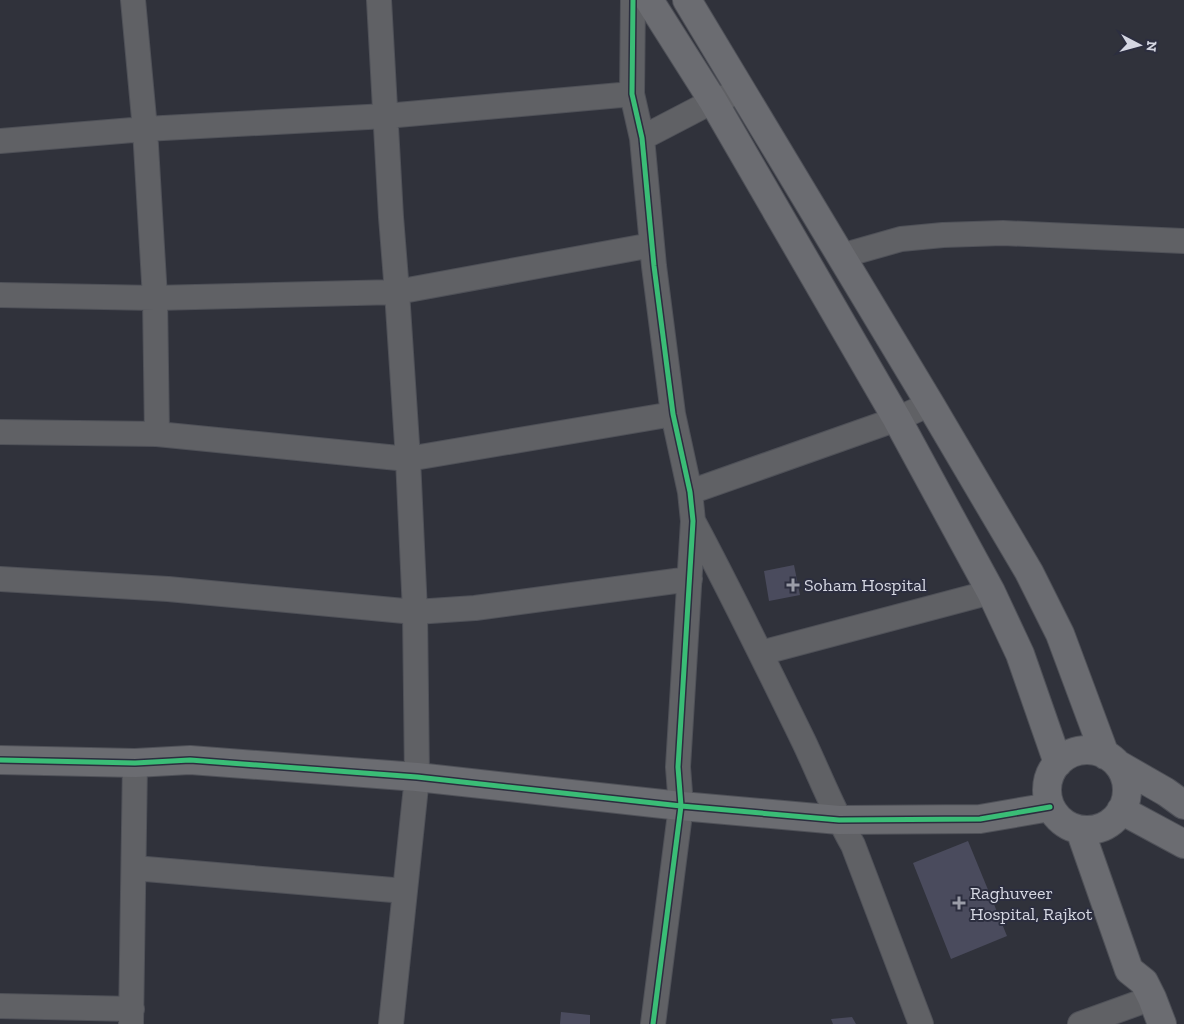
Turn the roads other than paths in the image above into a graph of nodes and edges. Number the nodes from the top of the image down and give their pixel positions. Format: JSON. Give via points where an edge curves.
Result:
{"nodes":[{"id":1,"x":134,"y":0,"type":"edge"},
{"id":2,"x":379,"y":0,"type":"edge"},
{"id":3,"x":633,"y":0,"type":"edge"},
{"id":4,"x":649,"y":0,"type":"edge"},
{"id":5,"x":687,"y":0,"type":"edge"},
{"id":6,"x":742,"y":91,"type":"junction"},
{"id":7,"x":632,"y":94,"type":"junction"},
{"id":8,"x":713,"y":101,"type":"junction"},
{"id":9,"x":386,"y":116,"type":"junction"},
{"id":10,"x":144,"y":129,"type":"junction"},
{"id":11,"x":642,"y":138,"type":"junction"},
{"id":12,"x":0,"y":141,"type":"edge"},
{"id":13,"x":1184,"y":241,"type":"edge"},
{"id":14,"x":652,"y":244,"type":"junction"},
{"id":15,"x":842,"y":256,"type":"junction"},
{"id":16,"x":397,"y":292,"type":"junction"},
{"id":17,"x":0,"y":295,"type":"edge"},
{"id":18,"x":154,"y":298,"type":"junction"},
{"id":19,"x":930,"y":404,"type":"junction"},
{"id":20,"x":673,"y":414,"type":"junction"},
{"id":21,"x":897,"y":419,"type":"junction"},
{"id":22,"x":0,"y":432,"type":"edge"},
{"id":23,"x":157,"y":434,"type":"junction"},
{"id":24,"x":408,"y":459,"type":"junction"},
{"id":25,"x":690,"y":492,"type":"junction"},
{"id":26,"x":693,"y":521,"type":"junction"},
{"id":27,"x":690,"y":579,"type":"junction"},
{"id":28,"x":0,"y":580,"type":"edge"},
{"id":29,"x":990,"y":592,"type":"junction"},
{"id":30,"x":416,"y":612,"type":"junction"},
{"id":31,"x":761,"y":653,"type":"junction"},
{"id":32,"x":0,"y":760,"type":"edge"},
{"id":33,"x":1112,"y":760,"type":"junction"},
{"id":34,"x":136,"y":762,"type":"junction"},
{"id":35,"x":1058,"y":764,"type":"junction"},
{"id":36,"x":416,"y":777,"type":"junction"},
{"id":37,"x":1184,"y":805,"type":"edge"},
{"id":38,"x":680,"y":806,"type":"junction"},
{"id":39,"x":1050,"y":807,"type":"junction"},
{"id":40,"x":1121,"y":810,"type":"junction"},
{"id":41,"x":839,"y":820,"type":"junction"},
{"id":42,"x":1089,"y":830,"type":"junction"},
{"id":43,"x":1184,"y":844,"type":"edge"},
{"id":44,"x":134,"y":868,"type":"junction"},
{"id":45,"x":404,"y":891,"type":"junction"},
{"id":46,"x":1148,"y":990,"type":"junction"},
{"id":47,"x":0,"y":1006,"type":"edge"},
{"id":48,"x":132,"y":1016,"type":"edge"},
{"id":49,"x":390,"y":1024,"type":"edge"},
{"id":50,"x":653,"y":1024,"type":"edge"},
{"id":51,"x":921,"y":1024,"type":"edge"},
{"id":52,"x":1080,"y":1024,"type":"edge"},
{"id":53,"x":1162,"y":1024,"type":"edge"}],
"edges":[{"from":1,"to":10,"type":"street"},
{"from":2,"to":9,"type":"street"},
{"from":3,"to":7,"type":"street"},
{"from":4,"to":8,"type":"main road"},
{"from":5,"to":6,"type":"main road"},
{"from":6,"to":8,"type":"street"},
{"from":6,"to":15,"type":"main road"},
{"from":7,"to":9,"type":"street"},
{"from":7,"to":11,"type":"street"},
{"from":8,"to":11,"type":"street"},
{"from":8,"to":21,"type":"main road"},
{"from":9,"to":10,"type":"street"},
{"from":9,"to":16,"type":"street"},
{"from":10,"to":12,"type":"street"},
{"from":10,"to":18,"type":"street"},
{"from":11,"to":14,"type":"street"},
{"from":13,"to":15,"type":"street","via":[[1003,233],[943,235],[901,239]]},
{"from":14,"to":16,"type":"street"},
{"from":14,"to":20,"type":"street"},
{"from":15,"to":19,"type":"main road"},
{"from":16,"to":18,"type":"street"},
{"from":16,"to":24,"type":"street"},
{"from":17,"to":18,"type":"street"},
{"from":18,"to":23,"type":"street"},
{"from":19,"to":21,"type":"street"},
{"from":19,"to":33,"type":"main road","via":[[1029,572],[1060,634]]},
{"from":20,"to":24,"type":"street"},
{"from":20,"to":25,"type":"street"},
{"from":21,"to":25,"type":"street"},
{"from":21,"to":29,"type":"main road"},
{"from":22,"to":23,"type":"street"},
{"from":23,"to":24,"type":"street"},
{"from":24,"to":30,"type":"street"},
{"from":25,"to":26,"type":"street"},
{"from":26,"to":27,"type":"street"},
{"from":26,"to":31,"type":"street"},
{"from":27,"to":30,"type":"street","via":[[475,608]]},
{"from":27,"to":38,"type":"street","via":[[678,767]]},
{"from":28,"to":30,"type":"street","via":[[168,589]]},
{"from":29,"to":31,"type":"street"},
{"from":29,"to":35,"type":"main road","via":[[1020,654]]},
{"from":30,"to":36,"type":"street"},
{"from":31,"to":41,"type":"street"},
{"from":32,"to":34,"type":"main road"},
{"from":33,"to":35,"type":"main road","via":[[1084,750],[1066,756]]},
{"from":33,"to":37,"type":"main road"},
{"from":33,"to":40,"type":"main road","via":[[1127,783]]},
{"from":34,"to":36,"type":"main road","via":[[190,760]]},
{"from":34,"to":44,"type":"street"},
{"from":35,"to":39,"type":"main road","via":[[1052,770],[1046,788]]},
{"from":36,"to":38,"type":"main road"},
{"from":36,"to":45,"type":"street"},
{"from":38,"to":41,"type":"main road"},
{"from":38,"to":50,"type":"street"},
{"from":39,"to":41,"type":"main road","via":[[980,819]]},
{"from":39,"to":42,"type":"main road","via":[[1062,822]]},
{"from":40,"to":42,"type":"main road","via":[[1116,819]]},
{"from":40,"to":43,"type":"main road"},
{"from":41,"to":51,"type":"street","via":[[853,845]]},
{"from":42,"to":46,"type":"main road","via":[[1129,970]]},
{"from":44,"to":45,"type":"street"},
{"from":44,"to":48,"type":"street"},
{"from":45,"to":49,"type":"street"},
{"from":46,"to":52,"type":"street"},
{"from":46,"to":53,"type":"main road"},
{"from":47,"to":48,"type":"street"}]}
